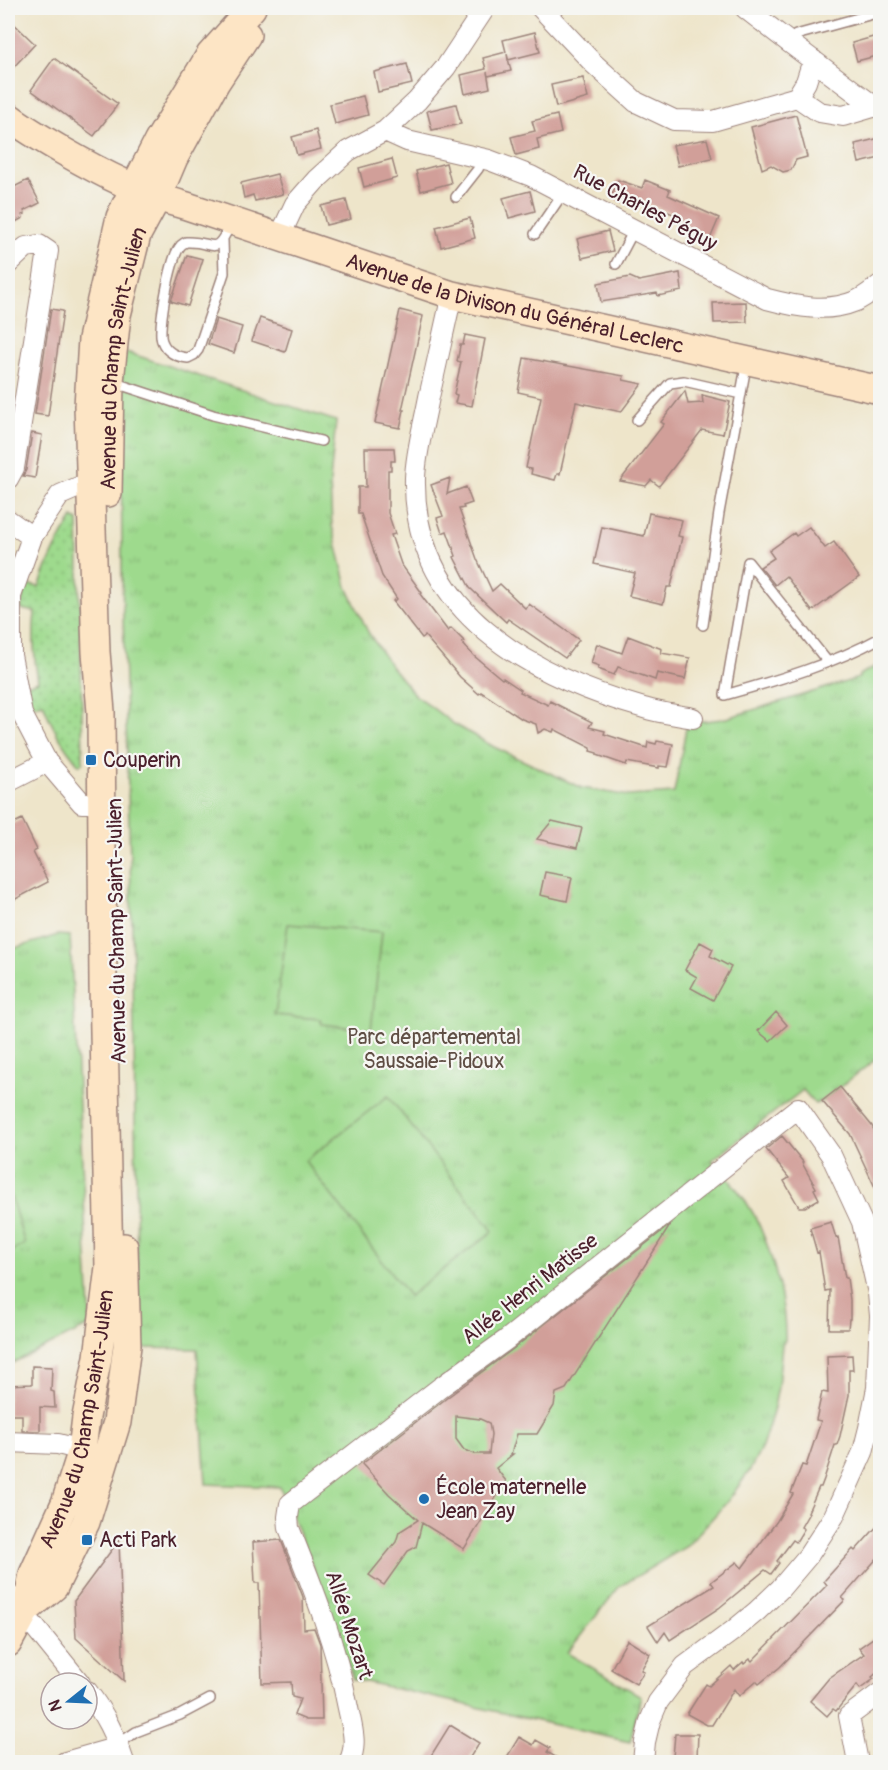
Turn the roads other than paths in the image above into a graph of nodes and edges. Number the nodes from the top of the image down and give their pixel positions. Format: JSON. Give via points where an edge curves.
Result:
{"nodes":[{"id":1,"x":252,"y":8,"type":"edge"},
{"id":2,"x":268,"y":8,"type":"edge"},
{"id":3,"x":485,"y":8,"type":"edge"},
{"id":4,"x":541,"y":8,"type":"edge"},
{"id":5,"x":745,"y":8,"type":"edge"},
{"id":6,"x":880,"y":12,"type":"edge"},
{"id":7,"x":789,"y":43,"type":"junction"},
{"id":8,"x":813,"y":60,"type":"junction"},
{"id":9,"x":797,"y":97,"type":"junction"},
{"id":10,"x":878,"y":106,"type":"edge"},
{"id":11,"x":8,"y":116,"type":"edge"},
{"id":12,"x":385,"y":131,"type":"junction"},
{"id":13,"x":483,"y":159,"type":"junction"},
{"id":14,"x":145,"y":193,"type":"junction"},
{"id":15,"x":563,"y":193,"type":"junction"},
{"id":16,"x":456,"y":197,"type":"dead end"},
{"id":17,"x":634,"y":230,"type":"junction"},
{"id":18,"x":227,"y":231,"type":"junction"},
{"id":19,"x":535,"y":234,"type":"dead end"},
{"id":20,"x":279,"y":238,"type":"junction"},
{"id":21,"x":8,"y":264,"type":"edge"},
{"id":22,"x":616,"y":264,"type":"dead end"},
{"id":23,"x":880,"y":285,"type":"edge"},
{"id":24,"x":452,"y":295,"type":"junction"},
{"id":25,"x":747,"y":361,"type":"junction"},
{"id":26,"x":110,"y":381,"type":"junction"},
{"id":27,"x":880,"y":390,"type":"edge"},
{"id":28,"x":741,"y":394,"type":"junction"},
{"id":29,"x":637,"y":420,"type":"dead end"},
{"id":30,"x":321,"y":441,"type":"dead end"},
{"id":31,"x":8,"y":479,"type":"edge"},
{"id":32,"x":99,"y":490,"type":"junction"},
{"id":33,"x":8,"y":520,"type":"edge"},
{"id":34,"x":32,"y":537,"type":"junction"},
{"id":35,"x":9,"y":597,"type":"edge"},
{"id":36,"x":703,"y":625,"type":"dead end"},
{"id":37,"x":880,"y":638,"type":"edge"},
{"id":38,"x":826,"y":661,"type":"junction"},
{"id":39,"x":693,"y":718,"type":"dead end"},
{"id":40,"x":46,"y":762,"type":"junction"},
{"id":41,"x":114,"y":762,"type":"junction"},
{"id":42,"x":8,"y":782,"type":"edge"},
{"id":43,"x":101,"y":802,"type":"junction"},
{"id":44,"x":879,"y":1292,"type":"edge"},
{"id":45,"x":879,"y":1388,"type":"edge"},
{"id":46,"x":8,"y":1442,"type":"edge"},
{"id":47,"x":82,"y":1449,"type":"junction"},
{"id":48,"x":290,"y":1504,"type":"joint"},
{"id":49,"x":19,"y":1606,"type":"edge"},
{"id":50,"x":8,"y":1643,"type":"edge"},
{"id":51,"x":70,"y":1671,"type":"edge"},
{"id":52,"x":880,"y":1693,"type":"edge"},
{"id":53,"x":210,"y":1699,"type":"dead end"},
{"id":54,"x":99,"y":1706,"type":"edge"},
{"id":55,"x":121,"y":1753,"type":"edge"},
{"id":56,"x":65,"y":1762,"type":"edge"},
{"id":57,"x":349,"y":1762,"type":"edge"},
{"id":58,"x":643,"y":1762,"type":"edge"},
{"id":59,"x":858,"y":1762,"type":"edge"}],
"edges":[{"from":1,"to":14,"type":"main road","via":[[210,55],[158,141]]},
{"from":2,"to":14,"type":"main road","via":[[238,46],[174,158]]},
{"from":3,"to":12,"type":"street","via":[[446,67]]},
{"from":4,"to":9,"type":"street","via":[[636,102],[674,120],[713,121]]},
{"from":5,"to":7,"type":"street"},
{"from":6,"to":7,"type":"lane","via":[[796,35]]},
{"from":7,"to":8,"type":"street"},
{"from":8,"to":9,"type":"street"},
{"from":8,"to":10,"type":"street"},
{"from":9,"to":10,"type":"street","via":[[819,112],[843,116]]},
{"from":11,"to":14,"type":"main road","name":"Avenue de la Divison du Général Leclerc","via":[[100,173]]},
{"from":12,"to":13,"type":"street","name":"Rue Charles Péguy","via":[[407,141]]},
{"from":12,"to":20,"type":"street","via":[[348,151],[316,180],[295,204]]},
{"from":13,"to":15,"type":"street","name":"Rue Charles Péguy","via":[[531,176]]},
{"from":13,"to":16,"type":"lane"},
{"from":14,"to":18,"type":"main road","name":"Avenue de la Divison du Général Leclerc","via":[[187,206]]},
{"from":14,"to":26,"type":"main road","name":"Avenue du Champ Saint-Julien","via":[[117,315]]},
{"from":14,"to":32,"type":"main road","name":"Avenue du Champ Saint-Julien","via":[[120,217],[92,339],[88,406]]},
{"from":15,"to":17,"type":"street","name":"Rue Charles Péguy"},
{"from":15,"to":19,"type":"lane"},
{"from":17,"to":22,"type":"lane"},
{"from":17,"to":23,"type":"street","name":"Rue Charles Péguy","via":[[767,299],[798,307],[828,308],[856,300]]},
{"from":18,"to":18,"type":"lane","via":[[224,273],[198,350],[188,358],[171,353],[162,342],[160,328],[177,249],[186,242],[218,244]]},
{"from":18,"to":20,"type":"main road","name":"Avenue de la Divison du Général Leclerc"},
{"from":20,"to":24,"type":"main road","name":"Avenue de la Divison du Général Leclerc"},
{"from":21,"to":31,"type":"street","via":[[26,247],[39,244],[48,251],[14,468]]},
{"from":24,"to":25,"type":"main road","name":"Avenue de la Divison du Général Leclerc"},
{"from":24,"to":39,"type":"street","via":[[418,446],[415,477],[419,523],[441,579],[474,622],[537,666],[591,691],[645,709]]},
{"from":25,"to":27,"type":"main road","name":"Avenue de la Divison du Général Leclerc"},
{"from":25,"to":28,"type":"lane"},
{"from":26,"to":30,"type":"lane","via":[[213,415]]},
{"from":26,"to":32,"type":"main road","name":"Avenue du Champ Saint-Julien"},
{"from":28,"to":29,"type":"lane","via":[[684,381],[670,383]]},
{"from":28,"to":36,"type":"lane"},
{"from":32,"to":34,"type":"street","via":[[60,495]]},
{"from":32,"to":41,"type":"main road","name":"Avenue du Champ Saint-Julien","via":[[111,600],[105,619]]},
{"from":32,"to":43,"type":"main road","name":"Avenue du Champ Saint-Julien","via":[[96,652]]},
{"from":33,"to":34,"type":"street"},
{"from":34,"to":35,"type":"street"},
{"from":35,"to":40,"type":"street","via":[[11,655],[22,714]]},
{"from":37,"to":38,"type":"lane"},
{"from":38,"to":38,"type":"lane","via":[[725,695],[748,562]]},
{"from":40,"to":42,"type":"street"},
{"from":40,"to":43,"type":"street","via":[[82,803]]},
{"from":41,"to":43,"type":"main road","via":[[109,791]]},
{"from":41,"to":49,"type":"main road","name":"Avenue du Champ Saint-Julien","via":[[127,1346],[117,1422],[86,1522],[54,1587]]},
{"from":43,"to":47,"type":"main road","name":"Avenue du Champ Saint-Julien","via":[[109,1267]]},
{"from":44,"to":45,"type":"street"},
{"from":44,"to":48,"type":"street","name":"Allée Henri Matisse","via":[[862,1222],[831,1155],[798,1108],[506,1340]]},
{"from":45,"to":58,"type":"street","via":[[863,1452],[822,1537],[780,1589],[735,1630],[685,1666],[670,1684],[650,1721]]},
{"from":46,"to":47,"type":"street"},
{"from":47,"to":49,"type":"main road","name":"Avenue du Champ Saint-Julien","via":[[64,1503]]},
{"from":48,"to":57,"type":"street","name":"Allée Mozart","via":[[289,1528],[317,1598],[345,1689],[354,1737],[354,1754]]},
{"from":49,"to":50,"type":"main road","name":"Avenue du Champ Saint-Julien"},
{"from":49,"to":51,"type":"street"},
{"from":52,"to":59,"type":"street","via":[[849,1716]]},
{"from":53,"to":55,"type":"lane","via":[[136,1732]]},
{"from":54,"to":55,"type":"street"},
{"from":55,"to":56,"type":"street","via":[[111,1749]]}]}
